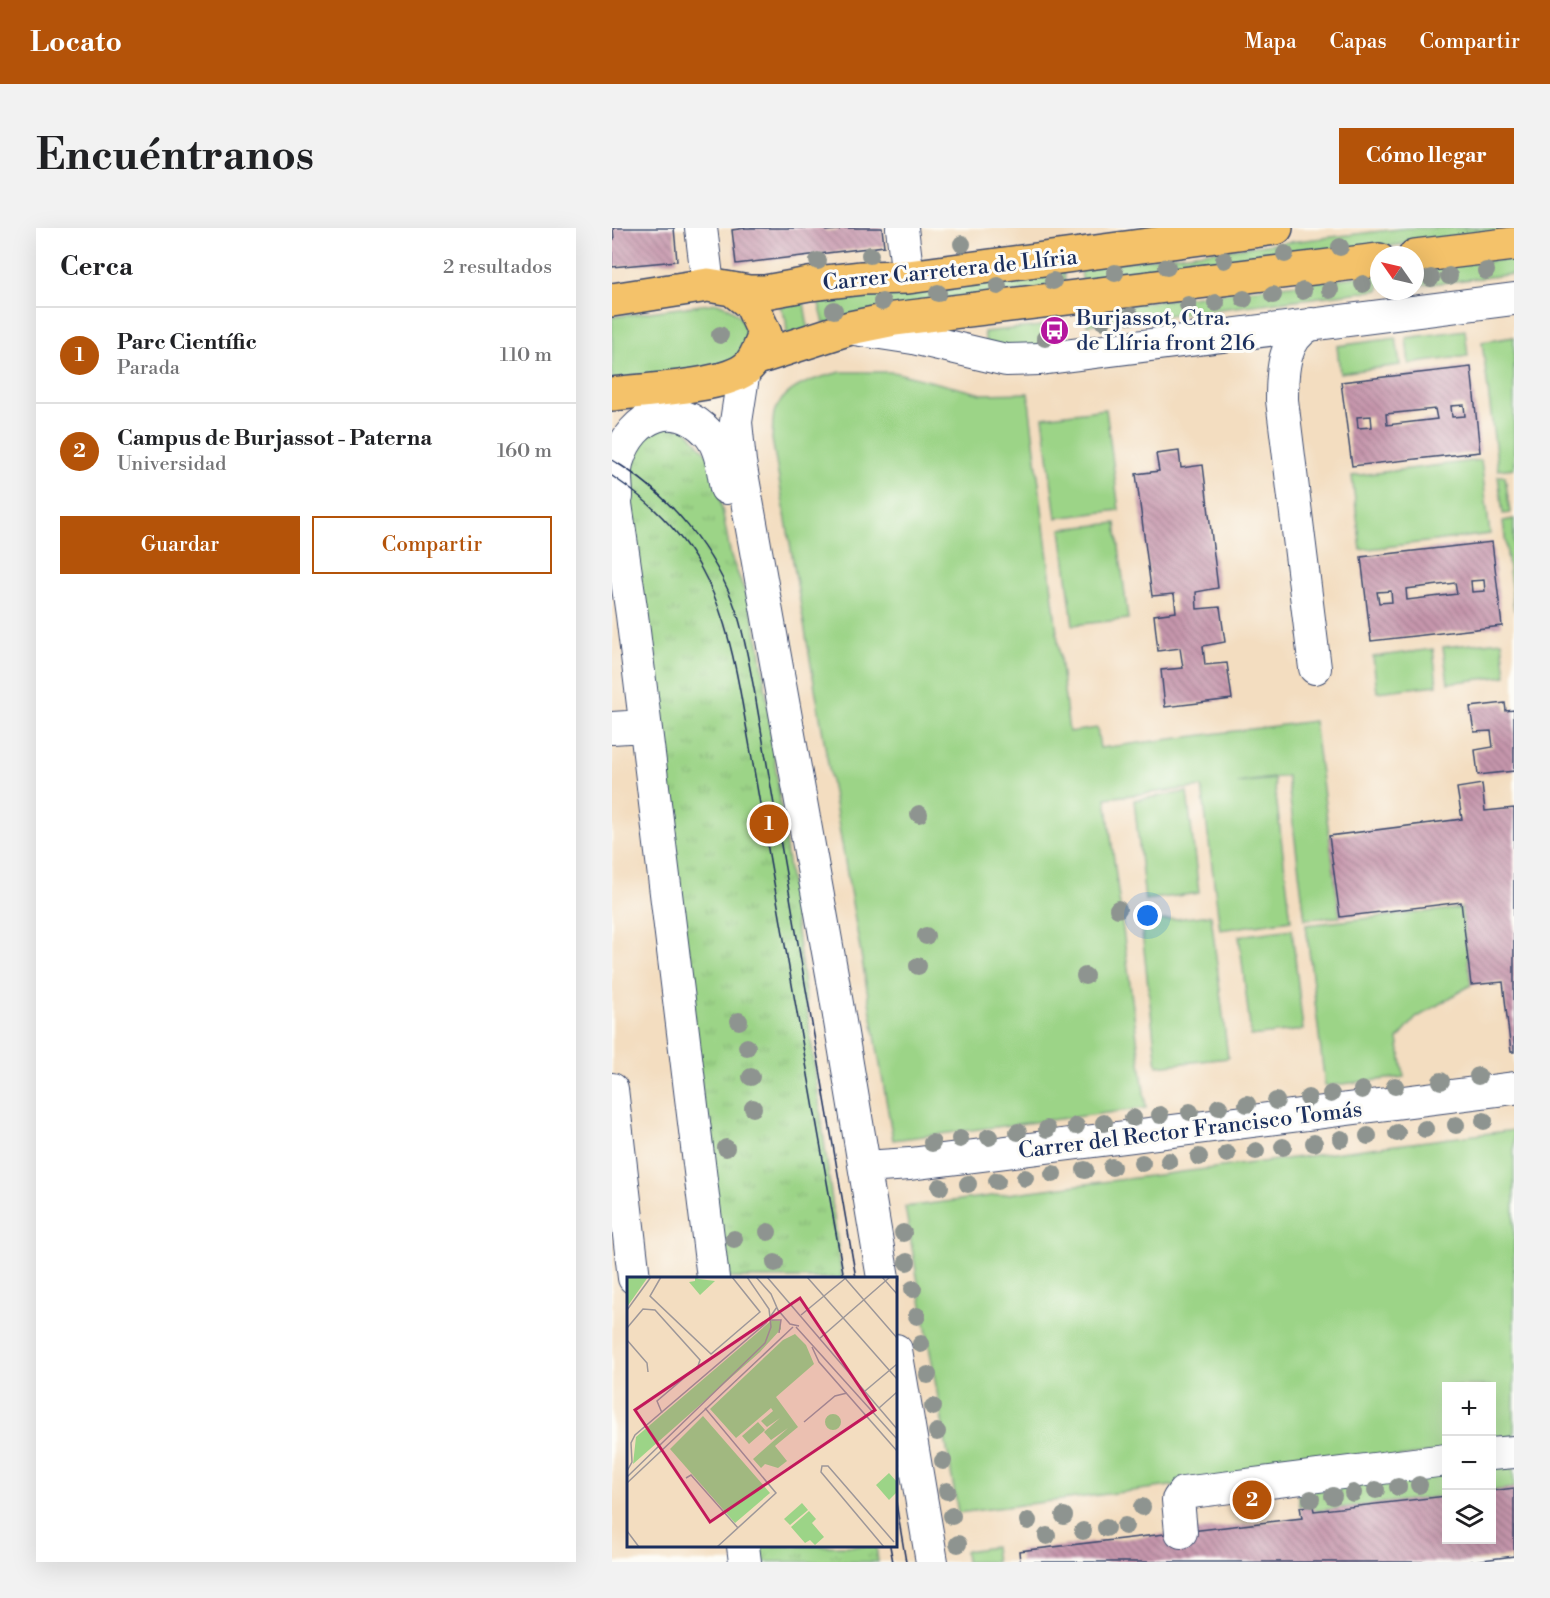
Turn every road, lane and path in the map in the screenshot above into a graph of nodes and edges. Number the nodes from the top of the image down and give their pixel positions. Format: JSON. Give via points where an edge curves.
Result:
{"nodes":[{"id":1,"x":701,"y":228,"type":"edge"},
{"id":2,"x":902,"y":228,"type":"edge"},
{"id":3,"x":1276,"y":228,"type":"edge"},
{"id":4,"x":1514,"y":244,"type":"edge"},
{"id":5,"x":1424,"y":255,"type":"edge"},
{"id":6,"x":1370,"y":261,"type":"edge"},
{"id":7,"x":908,"y":277,"type":"junction"},
{"id":8,"x":720,"y":287,"type":"junction"},
{"id":9,"x":1514,"y":299,"type":"edge"},
{"id":10,"x":612,"y":300,"type":"edge"},
{"id":11,"x":1312,"y":324,"type":"junction"},
{"id":12,"x":850,"y":328,"type":"junction"},
{"id":13,"x":1212,"y":337,"type":"junction"},
{"id":14,"x":749,"y":364,"type":"junction"},
{"id":15,"x":612,"y":394,"type":"edge"},
{"id":16,"x":1282,"y":400,"type":"junction"},
{"id":17,"x":612,"y":476,"type":"edge"},
{"id":18,"x":618,"y":509,"type":"junction"},
{"id":19,"x":772,"y":643,"type":"junction"},
{"id":20,"x":1314,"y":668,"type":"dead end"},
{"id":21,"x":644,"y":726,"type":"junction"},
{"id":22,"x":612,"y":728,"type":"edge"},
{"id":23,"x":1514,"y":1088,"type":"edge"},
{"id":24,"x":612,"y":1089,"type":"edge"},
{"id":25,"x":865,"y":1167,"type":"junction"},
{"id":26,"x":634,"y":1277,"type":"edge"},
{"id":27,"x":712,"y":1277,"type":"edge"},
{"id":28,"x":883,"y":1277,"type":"edge"},
{"id":29,"x":897,"y":1356,"type":"edge"},
{"id":30,"x":1514,"y":1452,"type":"edge"},
{"id":31,"x":1496,"y":1454,"type":"edge"},
{"id":32,"x":1442,"y":1461,"type":"edge"},
{"id":33,"x":1181,"y":1532,"type":"dead end"},
{"id":34,"x":743,"y":1547,"type":"edge"},
{"id":35,"x":745,"y":1562,"type":"edge"},
{"id":36,"x":932,"y":1562,"type":"edge"}],
"edges":[{"from":1,"to":8,"type":"street"},
{"from":2,"to":7,"type":"street"},
{"from":3,"to":7,"type":"main road","name":"Carrer Carretera de Llíria"},
{"from":4,"to":5,"type":"main road"},
{"from":6,"to":12,"type":"main road","name":"Carrer Carretera de Llíria","via":[[894,319]]},
{"from":7,"to":8,"type":"main road","name":"Carrer Carretera de Llíria","via":[[809,284],[765,292]]},
{"from":8,"to":10,"type":"main road","name":"Carrer Carretera de Llíria"},
{"from":8,"to":14,"type":"main road","via":[[751,304],[765,334]]},
{"from":9,"to":11,"type":"street"},
{"from":11,"to":13,"type":"street"},
{"from":11,"to":16,"type":"street","via":[[1302,328],[1289,346],[1282,376]]},
{"from":12,"to":13,"type":"street","via":[[1006,360],[1040,360]]},
{"from":12,"to":14,"type":"main road","name":"Carrer Carretera de Llíria"},
{"from":13,"to":16,"type":"street","via":[[1243,342],[1262,354]]},
{"from":14,"to":15,"type":"main road","name":"Carrer Carretera de Llíria","via":[[719,381]]},
{"from":14,"to":19,"type":"street","via":[[737,414],[736,438]]},
{"from":16,"to":20,"type":"street"},
{"from":17,"to":18,"type":"street"},
{"from":18,"to":19,"type":"street","via":[[617,463],[626,442],[644,420],[674,414],[711,436],[721,459],[738,552]]},
{"from":18,"to":21,"type":"street"},
{"from":19,"to":25,"type":"street"},
{"from":21,"to":22,"type":"street"},
{"from":21,"to":27,"type":"street"},
{"from":23,"to":25,"type":"street","name":"Carrer del Rector Francisco Tomás"},
{"from":24,"to":26,"type":"street"},
{"from":25,"to":28,"type":"street"},
{"from":29,"to":36,"type":"street"},
{"from":30,"to":31,"type":"street"},
{"from":32,"to":33,"type":"street","via":[[1183,1493],[1178,1500]]},
{"from":34,"to":35,"type":"street"}]}
